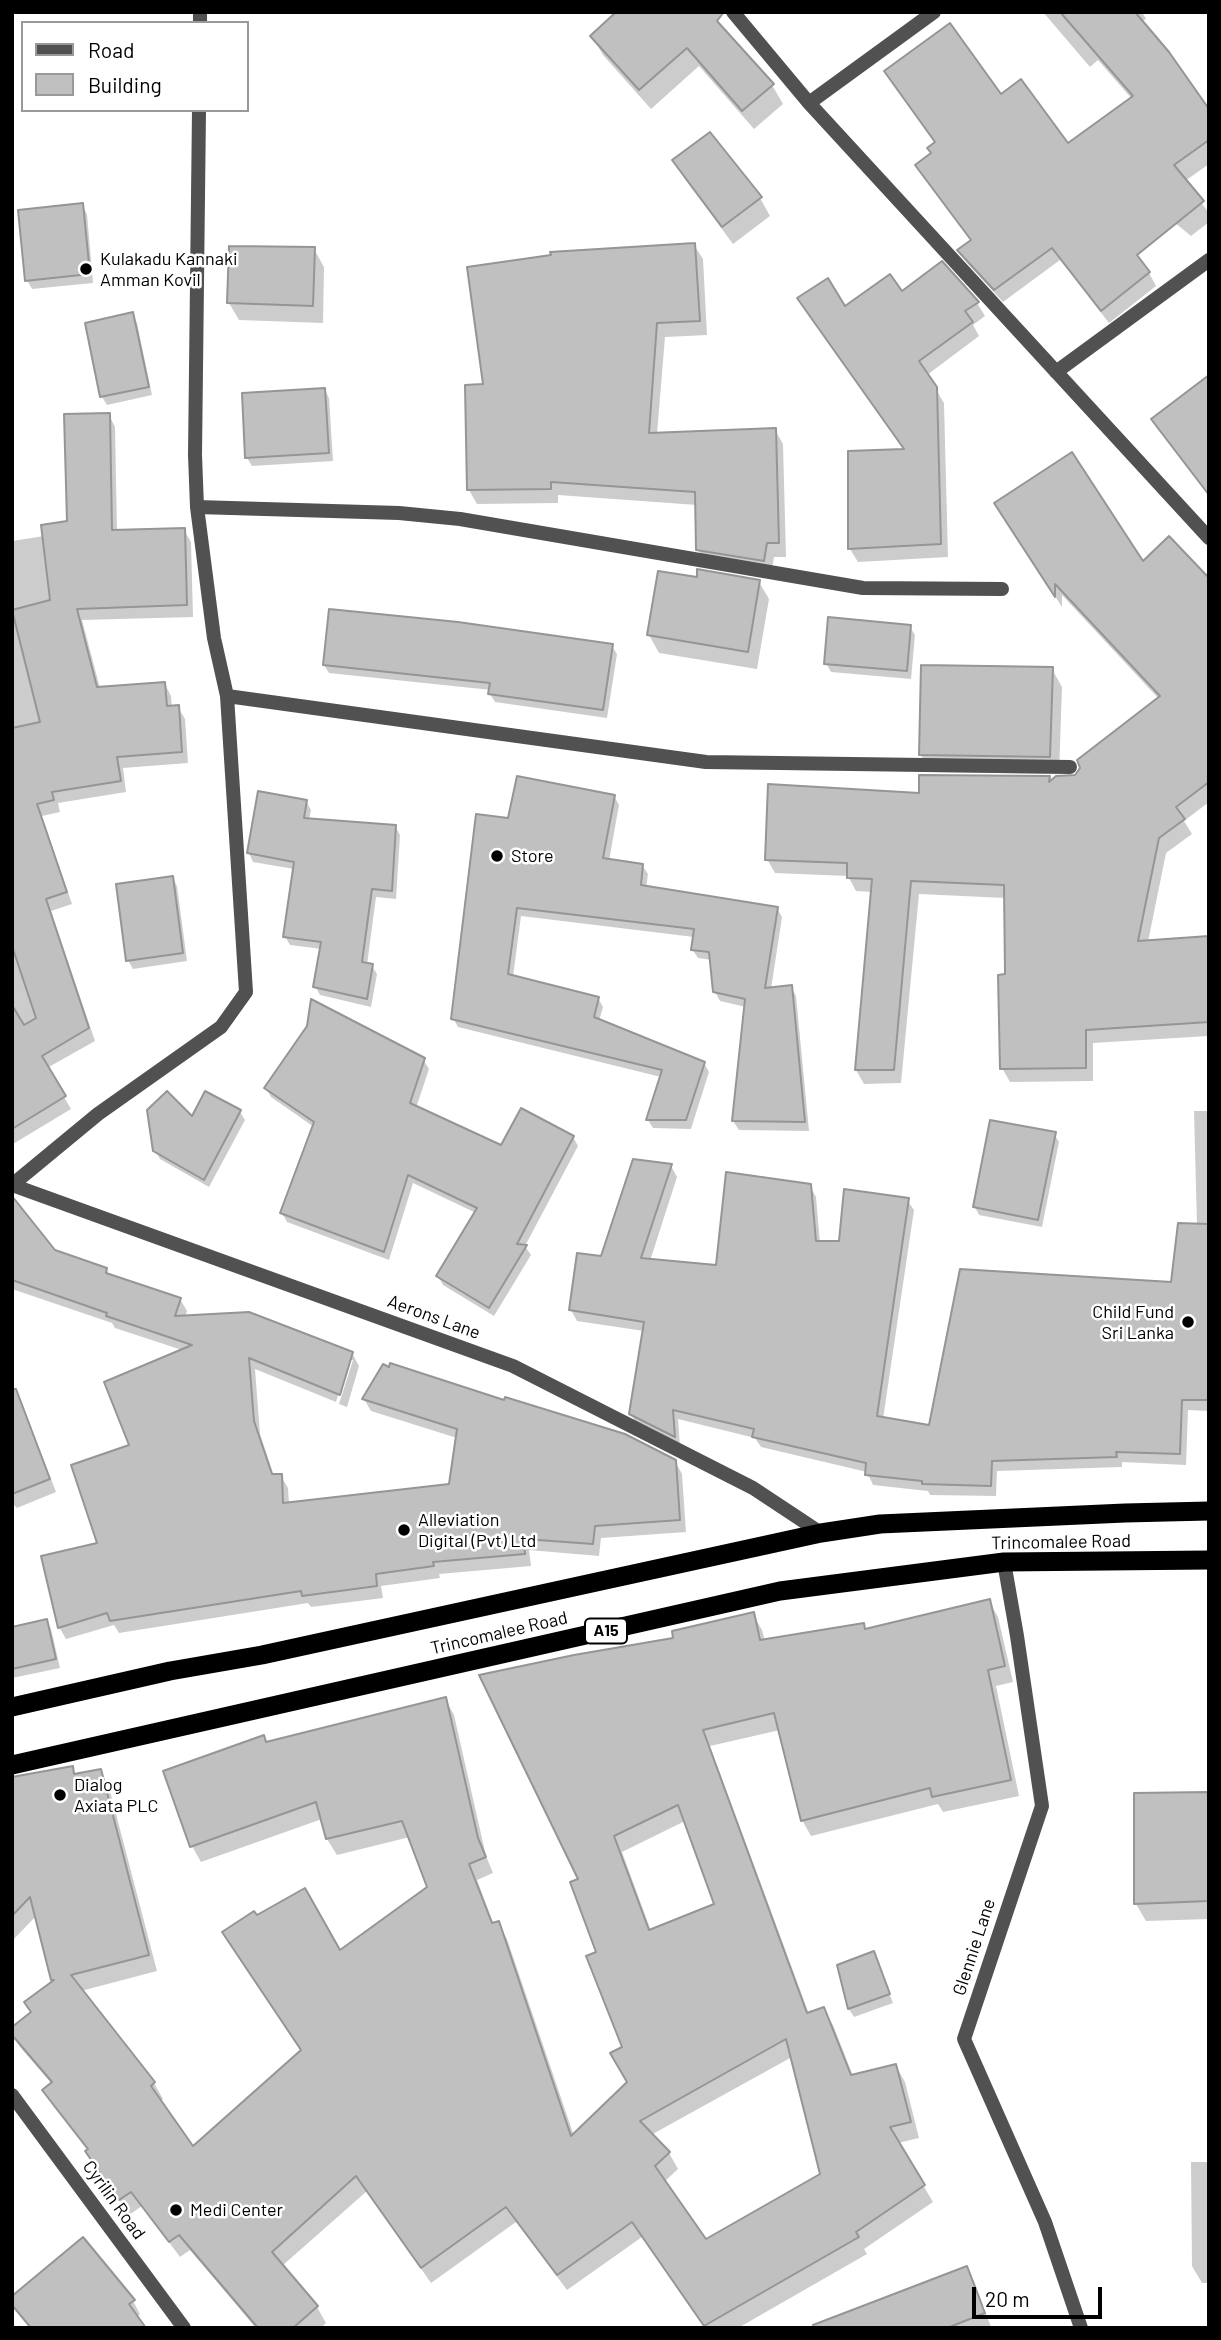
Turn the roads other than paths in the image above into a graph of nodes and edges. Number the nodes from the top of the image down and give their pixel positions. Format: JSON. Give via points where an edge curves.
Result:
{"nodes":[{"id":1,"x":733,"y":12,"type":"edge"},
{"id":2,"x":934,"y":12,"type":"edge"},
{"id":3,"x":809,"y":103,"type":"junction"},
{"id":4,"x":199,"y":112,"type":"edge"},
{"id":5,"x":1209,"y":260,"type":"edge"},
{"id":6,"x":1056,"y":372,"type":"junction"},
{"id":7,"x":197,"y":507,"type":"junction"},
{"id":8,"x":1209,"y":538,"type":"edge"},
{"id":9,"x":1002,"y":589,"type":"dead end"},
{"id":10,"x":227,"y":696,"type":"junction"},
{"id":11,"x":1070,"y":767,"type":"dead end"},
{"id":12,"x":12,"y":1185,"type":"edge"},
{"id":13,"x":1209,"y":1511,"type":"edge"},
{"id":14,"x":821,"y":1533,"type":"junction"},
{"id":15,"x":1209,"y":1560,"type":"edge"},
{"id":16,"x":1004,"y":1562,"type":"junction"},
{"id":17,"x":12,"y":1707,"type":"edge"},
{"id":18,"x":12,"y":1765,"type":"edge"},
{"id":19,"x":12,"y":2095,"type":"edge"},
{"id":20,"x":184,"y":2328,"type":"edge"},
{"id":21,"x":1081,"y":2328,"type":"edge"}],
"edges":[{"from":1,"to":3,"type":"street"},
{"from":2,"to":3,"type":"street"},
{"from":3,"to":6,"type":"street"},
{"from":4,"to":7,"type":"street"},
{"from":5,"to":6,"type":"street"},
{"from":6,"to":8,"type":"street"},
{"from":7,"to":9,"type":"street","via":[[460,519],[863,587]]},
{"from":7,"to":10,"type":"street","via":[[214,638]]},
{"from":10,"to":11,"type":"street","via":[[706,762]]},
{"from":10,"to":12,"type":"street","via":[[246,992],[221,1027],[98,1114]]},
{"from":12,"to":14,"type":"street","name":"Aerons Lane","via":[[513,1366],[753,1488]]},
{"from":13,"to":14,"type":"highway","name":"Trincomalee Road","via":[[880,1524]]},
{"from":14,"to":17,"type":"highway","name":"Trincomalee Road"},
{"from":15,"to":16,"type":"highway","name":"Trincomalee Road","number":"A15"},
{"from":16,"to":18,"type":"highway","name":"Trincomalee Road","number":"A15","via":[[780,1591]]},
{"from":16,"to":21,"type":"street","name":"Glennie Lane","via":[[1042,1807],[964,2039],[1045,2222]]},
{"from":19,"to":20,"type":"street","name":"Cyrilin Road"}]}
